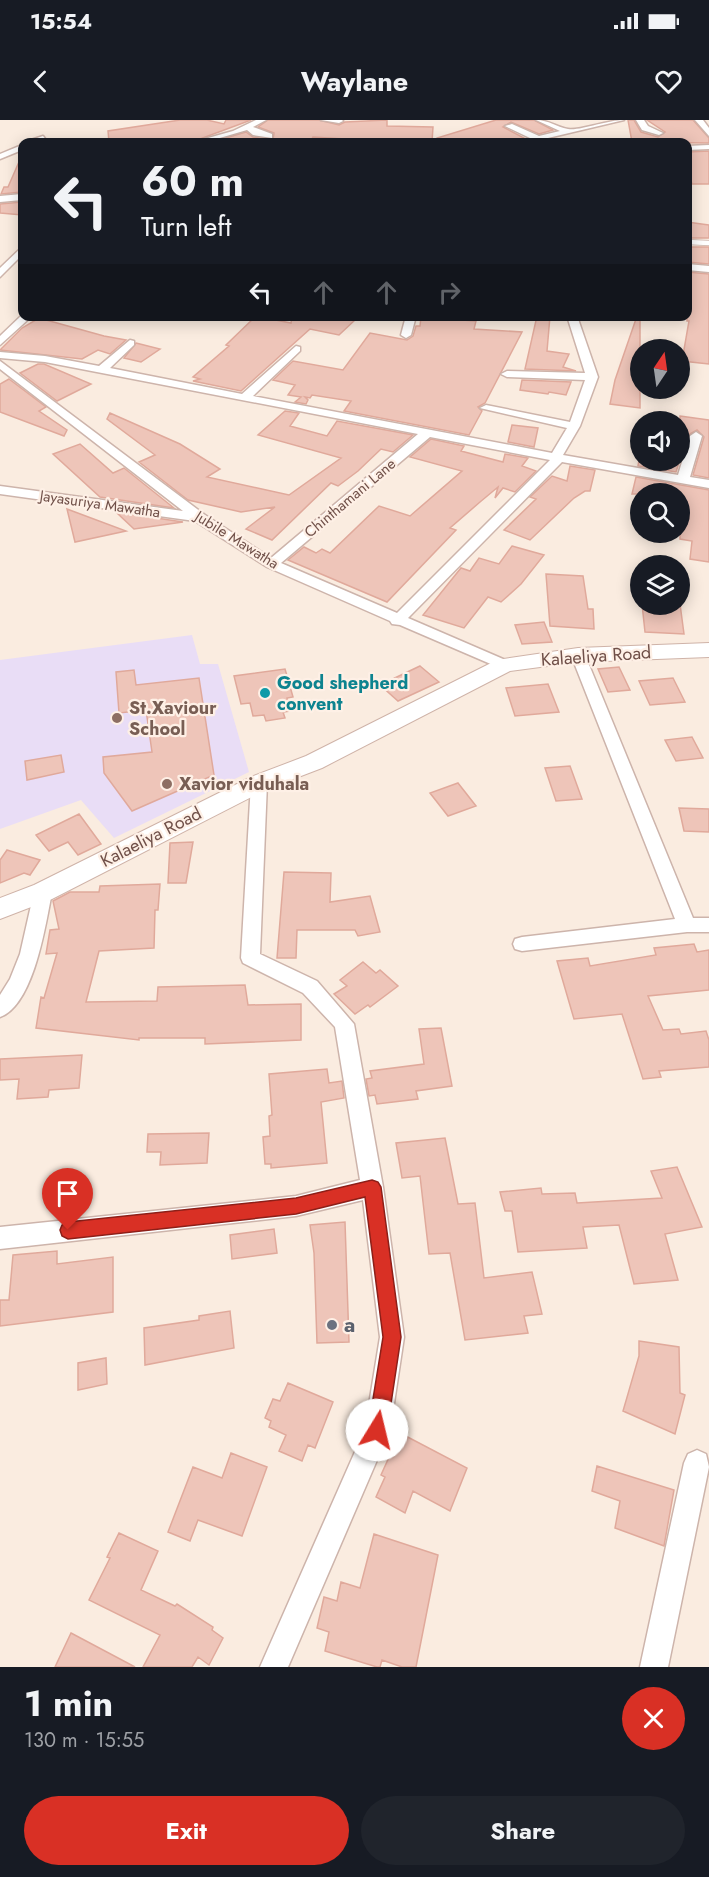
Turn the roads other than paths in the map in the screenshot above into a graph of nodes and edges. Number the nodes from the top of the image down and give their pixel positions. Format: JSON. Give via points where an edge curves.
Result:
{"nodes":[{"id":1,"x":262,"y":120,"type":"edge"},
{"id":2,"x":325,"y":120,"type":"edge"},
{"id":3,"x":540,"y":120,"type":"edge"},
{"id":4,"x":620,"y":120,"type":"edge"},
{"id":5,"x":640,"y":120,"type":"edge"},
{"id":6,"x":699,"y":120,"type":"edge"},
{"id":7,"x":339,"y":121,"type":"edge"},
{"id":8,"x":509,"y":126,"type":"dead end"},
{"id":9,"x":248,"y":127,"type":"junction"},
{"id":10,"x":568,"y":132,"type":"junction"},
{"id":11,"x":658,"y":133,"type":"dead end"},
{"id":12,"x":709,"y":134,"type":"edge"},
{"id":13,"x":268,"y":136,"type":"dead end"},
{"id":14,"x":550,"y":136,"type":"junction"},
{"id":15,"x":211,"y":138,"type":"edge"},
{"id":16,"x":538,"y":138,"type":"edge"},
{"id":17,"x":543,"y":138,"type":"edge"},
{"id":18,"x":553,"y":138,"type":"edge"},
{"id":19,"x":709,"y":147,"type":"edge"},
{"id":20,"x":692,"y":148,"type":"edge"},
{"id":21,"x":18,"y":150,"type":"edge"},
{"id":22,"x":1,"y":162,"type":"edge"},
{"id":23,"x":18,"y":197,"type":"edge"},
{"id":24,"x":0,"y":199,"type":"edge"},
{"id":25,"x":692,"y":242,"type":"edge"},
{"id":26,"x":709,"y":243,"type":"edge"},
{"id":27,"x":18,"y":260,"type":"edge"},
{"id":28,"x":692,"y":267,"type":"edge"},
{"id":29,"x":709,"y":269,"type":"edge"},
{"id":30,"x":0,"y":274,"type":"edge"},
{"id":31,"x":22,"y":321,"type":"edge"},
{"id":32,"x":409,"y":321,"type":"edge"},
{"id":33,"x":574,"y":321,"type":"edge"},
{"id":34,"x":405,"y":335,"type":"dead end"},
{"id":35,"x":0,"y":342,"type":"edge"},
{"id":36,"x":130,"y":344,"type":"dead end"},
{"id":37,"x":296,"y":349,"type":"dead end"},
{"id":38,"x":0,"y":355,"type":"edge"},
{"id":39,"x":0,"y":364,"type":"edge"},
{"id":40,"x":100,"y":371,"type":"junction"},
{"id":41,"x":507,"y":374,"type":"dead end"},
{"id":42,"x":592,"y":377,"type":"junction"},
{"id":43,"x":244,"y":398,"type":"junction"},
{"id":44,"x":486,"y":408,"type":"dead end"},
{"id":45,"x":574,"y":426,"type":"junction"},
{"id":46,"x":428,"y":432,"type":"junction"},
{"id":47,"x":696,"y":436,"type":"dead end"},
{"id":48,"x":558,"y":458,"type":"junction"},
{"id":49,"x":683,"y":479,"type":"junction"},
{"id":50,"x":709,"y":483,"type":"edge"},
{"id":51,"x":0,"y":490,"type":"edge"},
{"id":52,"x":200,"y":518,"type":"junction"},
{"id":53,"x":272,"y":564,"type":"junction"},
{"id":54,"x":397,"y":621,"type":"junction"},
{"id":55,"x":709,"y":650,"type":"edge"},
{"id":56,"x":578,"y":655,"type":"junction"},
{"id":57,"x":505,"y":665,"type":"junction"},
{"id":58,"x":259,"y":783,"type":"junction"},
{"id":59,"x":43,"y":891,"type":"junction"},
{"id":60,"x":0,"y":909,"type":"edge"},
{"id":61,"x":709,"y":924,"type":"edge"},
{"id":62,"x":687,"y":925,"type":"junction"},
{"id":63,"x":522,"y":944,"type":"dead end"},
{"id":64,"x":0,"y":1009,"type":"edge"},
{"id":65,"x":372,"y":1187,"type":"junction"},
{"id":66,"x":0,"y":1238,"type":"edge"},
{"id":67,"x":697,"y":1463,"type":"dead end"},
{"id":68,"x":274,"y":1667,"type":"edge"},
{"id":69,"x":654,"y":1667,"type":"edge"}],
"edges":[{"from":1,"to":9,"type":"street"},
{"from":2,"to":7,"type":"street"},
{"from":3,"to":10,"type":"street"},
{"from":4,"to":10,"type":"street"},
{"from":5,"to":11,"type":"street","via":[[645,128]]},
{"from":6,"to":12,"type":"street"},
{"from":8,"to":16,"type":"street"},
{"from":9,"to":13,"type":"street"},
{"from":9,"to":15,"type":"street"},
{"from":10,"to":14,"type":"street"},
{"from":14,"to":17,"type":"street"},
{"from":14,"to":18,"type":"street"},
{"from":19,"to":20,"type":"street"},
{"from":21,"to":22,"type":"street"},
{"from":23,"to":24,"type":"street"},
{"from":25,"to":26,"type":"lane"},
{"from":27,"to":30,"type":"street"},
{"from":28,"to":29,"type":"street"},
{"from":31,"to":35,"type":"street"},
{"from":32,"to":34,"type":"street"},
{"from":33,"to":42,"type":"street"},
{"from":36,"to":40,"type":"street"},
{"from":37,"to":43,"type":"street"},
{"from":38,"to":40,"type":"street"},
{"from":39,"to":52,"type":"street","name":"Jubile Mawatha"},
{"from":40,"to":43,"type":"street"},
{"from":41,"to":42,"type":"street"},
{"from":42,"to":45,"type":"street"},
{"from":43,"to":46,"type":"street"},
{"from":44,"to":45,"type":"street"},
{"from":45,"to":48,"type":"street"},
{"from":46,"to":48,"type":"street"},
{"from":46,"to":53,"type":"street","name":"Chinthamani Lane"},
{"from":47,"to":49,"type":"street"},
{"from":48,"to":49,"type":"street"},
{"from":48,"to":54,"type":"street"},
{"from":49,"to":50,"type":"street"},
{"from":51,"to":52,"type":"street","name":"Jayasuriya Mawatha"},
{"from":52,"to":53,"type":"street","name":"Jubile Mawatha"},
{"from":53,"to":54,"type":"street","name":"Jubile Mawatha"},
{"from":54,"to":57,"type":"street","name":"Jubile Mawatha"},
{"from":55,"to":56,"type":"street","name":"Kalaeliya Road"},
{"from":56,"to":57,"type":"street","name":"Kalaeliya Road"},
{"from":56,"to":62,"type":"street"},
{"from":57,"to":58,"type":"street","name":"Kalaeliya Road","via":[[314,762]]},
{"from":58,"to":59,"type":"street","name":"Kalaeliya Road"},
{"from":58,"to":65,"type":"street","via":[[250,958],[310,987],[344,1024]]},
{"from":59,"to":60,"type":"street","name":"Kalaeliya Road"},
{"from":59,"to":64,"type":"street","via":[[27,967],[13,996]]},
{"from":61,"to":62,"type":"street"},
{"from":62,"to":63,"type":"street"},
{"from":65,"to":66,"type":"street","via":[[296,1206]]},
{"from":65,"to":68,"type":"street","via":[[392,1337],[377,1430]]},
{"from":67,"to":69,"type":"street"}]}
